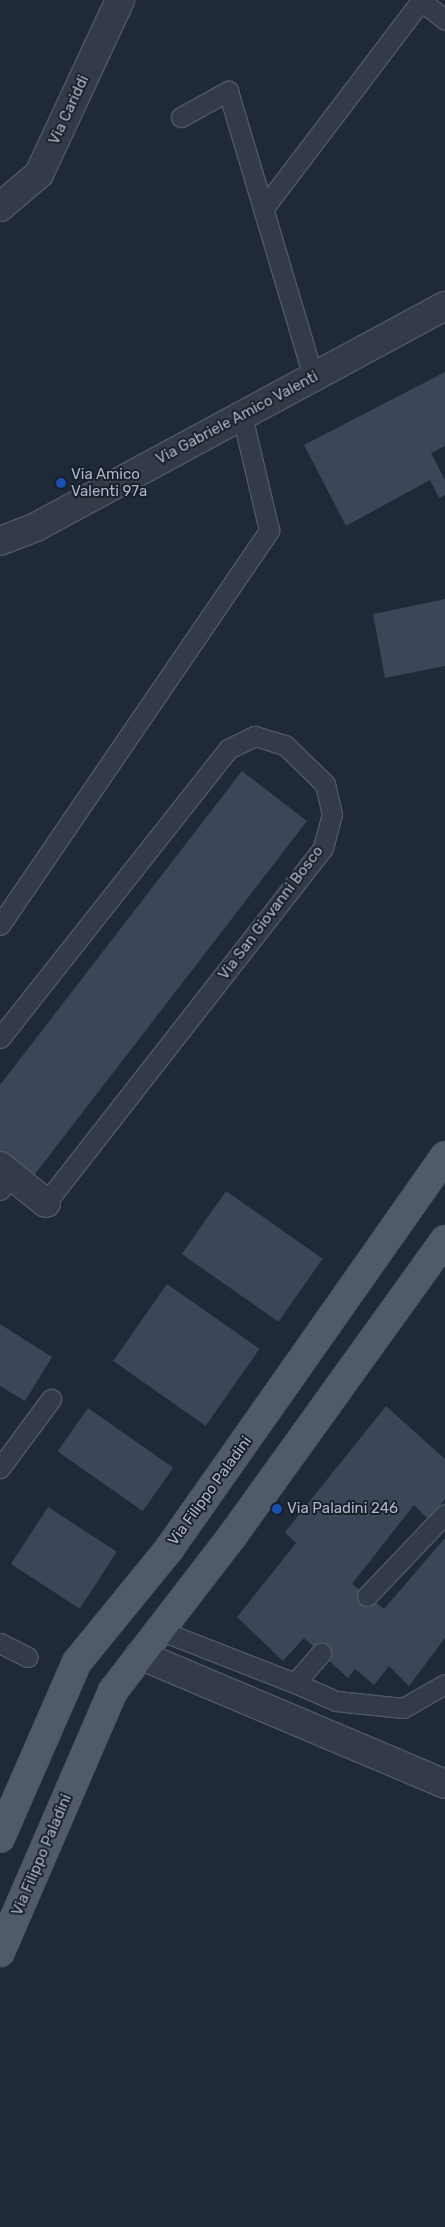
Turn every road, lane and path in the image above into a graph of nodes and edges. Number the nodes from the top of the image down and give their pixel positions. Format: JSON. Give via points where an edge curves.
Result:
{"nodes":[{"id":1,"x":120,"y":0,"type":"edge"},
{"id":2,"x":445,"y":20,"type":"edge"},
{"id":3,"x":181,"y":117,"type":"dead end"},
{"id":4,"x":0,"y":207,"type":"edge"},
{"id":5,"x":263,"y":209,"type":"junction"},
{"id":6,"x":445,"y":306,"type":"edge"},
{"id":7,"x":313,"y":377,"type":"junction"},
{"id":8,"x":242,"y":416,"type":"junction"},
{"id":9,"x":0,"y":542,"type":"edge"},
{"id":10,"x":0,"y":925,"type":"edge"},
{"id":11,"x":0,"y":1038,"type":"edge"},
{"id":12,"x":445,"y":1156,"type":"edge"},
{"id":13,"x":3,"y":1177,"type":"edge"},
{"id":14,"x":46,"y":1203,"type":"joint"},
{"id":15,"x":445,"y":1240,"type":"edge"},
{"id":16,"x":51,"y":1399,"type":"dead end"},
{"id":17,"x":0,"y":1468,"type":"edge"},
{"id":18,"x":445,"y":1514,"type":"edge"},
{"id":19,"x":367,"y":1596,"type":"dead end"},
{"id":20,"x":160,"y":1630,"type":"junction"},
{"id":21,"x":0,"y":1643,"type":"edge"},
{"id":22,"x":321,"y":1653,"type":"dead end"},
{"id":23,"x":140,"y":1655,"type":"junction"},
{"id":24,"x":28,"y":1657,"type":"dead end"},
{"id":25,"x":295,"y":1683,"type":"junction"},
{"id":26,"x":445,"y":1684,"type":"edge"},
{"id":27,"x":445,"y":1784,"type":"edge"},
{"id":28,"x":0,"y":1838,"type":"edge"},
{"id":29,"x":0,"y":1952,"type":"edge"}],
"edges":[{"from":1,"to":4,"type":"street","name":"Via Cariddi","via":[[39,174]]},
{"from":2,"to":5,"type":"lane","via":[[421,1]]},
{"from":3,"to":5,"type":"lane","via":[[228,91]]},
{"from":5,"to":7,"type":"lane"},
{"from":6,"to":7,"type":"street","name":"Via Gabriele Amico Valenti"},
{"from":7,"to":8,"type":"street","name":"Via Gabriele Amico Valenti"},
{"from":8,"to":9,"type":"street","name":"Via Gabriele Amico Valenti","via":[[36,527]]},
{"from":8,"to":10,"type":"lane","via":[[269,530]]},
{"from":11,"to":14,"type":"lane","name":"Via San Giovanni Bosco","via":[[228,749],[255,736],[285,745],[325,784],[332,814],[323,848]]},
{"from":12,"to":28,"type":"main road","name":"Via Filippo Paladini","via":[[175,1541],[77,1662]]},
{"from":13,"to":14,"type":"street","name":"Via San Giovanni Bosco"},
{"from":15,"to":20,"type":"main road","name":"Via Filippo Paladini","via":[[233,1535]]},
{"from":16,"to":17,"type":"lane"},
{"from":18,"to":19,"type":"lane"},
{"from":20,"to":23,"type":"main road","name":"Via Filippo Paladini"},
{"from":20,"to":25,"type":"lane"},
{"from":21,"to":24,"type":"lane"},
{"from":22,"to":25,"type":"lane"},
{"from":23,"to":27,"type":"street"},
{"from":23,"to":29,"type":"main road","name":"Via Filippo Paladini","via":[[113,1690]]},
{"from":25,"to":26,"type":"lane","via":[[336,1701],[403,1708]]}]}
